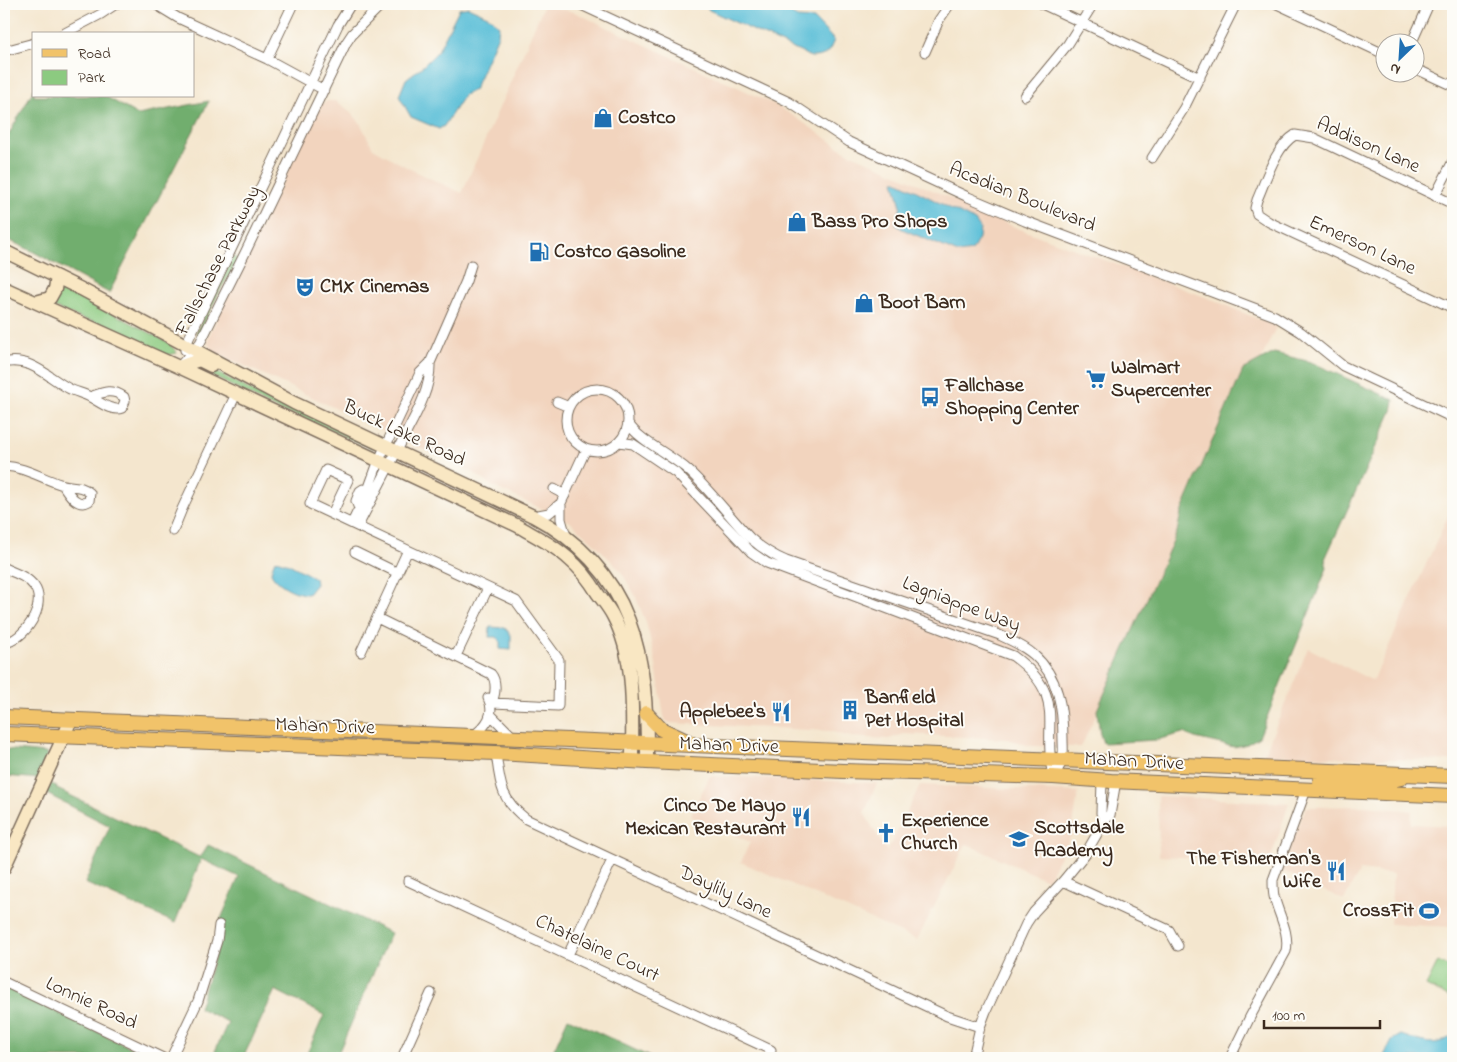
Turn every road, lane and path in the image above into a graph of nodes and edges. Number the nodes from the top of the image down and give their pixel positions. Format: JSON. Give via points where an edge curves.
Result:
{"nodes":[{"id":1,"x":116,"y":4,"type":"edge"},
{"id":2,"x":155,"y":4,"type":"edge"},
{"id":3,"x":293,"y":4,"type":"edge"},
{"id":4,"x":351,"y":4,"type":"edge"},
{"id":5,"x":382,"y":4,"type":"edge"},
{"id":6,"x":579,"y":4,"type":"edge"},
{"id":7,"x":950,"y":4,"type":"edge"},
{"id":8,"x":1042,"y":4,"type":"edge"},
{"id":9,"x":1092,"y":4,"type":"edge"},
{"id":10,"x":1236,"y":4,"type":"edge"},
{"id":11,"x":1277,"y":4,"type":"edge"},
{"id":12,"x":1430,"y":4,"type":"edge"},
{"id":13,"x":1082,"y":22,"type":"junction"},
{"id":14,"x":67,"y":32,"type":"edge"},
{"id":15,"x":1417,"y":32,"type":"edge"},
{"id":16,"x":32,"y":44,"type":"edge"},
{"id":17,"x":1374,"y":49,"type":"edge"},
{"id":18,"x":4,"y":51,"type":"edge"},
{"id":19,"x":925,"y":52,"type":"dead end"},
{"id":20,"x":267,"y":59,"type":"junction"},
{"id":21,"x":1424,"y":73,"type":"edge"},
{"id":22,"x":1200,"y":78,"type":"junction"},
{"id":23,"x":310,"y":83,"type":"junction"},
{"id":24,"x":1453,"y":86,"type":"edge"},
{"id":25,"x":324,"y":90,"type":"junction"},
{"id":26,"x":1025,"y":96,"type":"dead end"},
{"id":27,"x":1152,"y":158,"type":"dead end"},
{"id":28,"x":1453,"y":161,"type":"edge"},
{"id":29,"x":1435,"y":196,"type":"junction"},
{"id":30,"x":1453,"y":204,"type":"edge"},
{"id":31,"x":1254,"y":216,"type":"joint"},
{"id":32,"x":232,"y":246,"type":"junction"},
{"id":33,"x":4,"y":251,"type":"edge"},
{"id":34,"x":245,"y":253,"type":"junction"},
{"id":35,"x":471,"y":265,"type":"dead end"},
{"id":36,"x":57,"y":277,"type":"junction"},
{"id":37,"x":4,"y":288,"type":"edge"},
{"id":38,"x":36,"y":302,"type":"junction"},
{"id":39,"x":1453,"y":308,"type":"edge"},
{"id":40,"x":193,"y":346,"type":"junction"},
{"id":41,"x":4,"y":363,"type":"edge"},
{"id":42,"x":430,"y":363,"type":"junction"},
{"id":43,"x":179,"y":367,"type":"junction"},
{"id":44,"x":236,"y":394,"type":"junction"},
{"id":45,"x":90,"y":397,"type":"dead end"},
{"id":46,"x":557,"y":402,"type":"dead end"},
{"id":47,"x":294,"y":403,"type":"junction"},
{"id":48,"x":569,"y":407,"type":"junction"},
{"id":49,"x":1453,"y":418,"type":"edge"},
{"id":50,"x":628,"y":423,"type":"junction"},
{"id":51,"x":619,"y":442,"type":"junction"},
{"id":52,"x":392,"y":448,"type":"junction"},
{"id":53,"x":586,"y":449,"type":"junction"},
{"id":54,"x":694,"y":461,"type":"dead end"},
{"id":55,"x":385,"y":463,"type":"junction"},
{"id":56,"x":4,"y":466,"type":"edge"},
{"id":57,"x":687,"y":469,"type":"junction"},
{"id":58,"x":680,"y":477,"type":"junction"},
{"id":59,"x":62,"y":485,"type":"dead end"},
{"id":60,"x":554,"y":489,"type":"dead end"},
{"id":61,"x":371,"y":491,"type":"junction"},
{"id":62,"x":565,"y":495,"type":"junction"},
{"id":63,"x":561,"y":504,"type":"junction"},
{"id":64,"x":332,"y":514,"type":"junction"},
{"id":65,"x":533,"y":516,"type":"junction"},
{"id":66,"x":355,"y":525,"type":"junction"},
{"id":67,"x":173,"y":531,"type":"dead end"},
{"id":68,"x":566,"y":536,"type":"junction"},
{"id":69,"x":408,"y":550,"type":"junction"},
{"id":70,"x":355,"y":552,"type":"dead end"},
{"id":71,"x":761,"y":554,"type":"junction"},
{"id":72,"x":4,"y":568,"type":"edge"},
{"id":73,"x":398,"y":573,"type":"junction"},
{"id":74,"x":842,"y":580,"type":"junction"},
{"id":75,"x":488,"y":588,"type":"junction"},
{"id":76,"x":839,"y":590,"type":"junction"},
{"id":77,"x":924,"y":608,"type":"junction"},
{"id":78,"x":377,"y":618,"type":"junction"},
{"id":79,"x":920,"y":620,"type":"junction"},
{"id":80,"x":4,"y":643,"type":"edge"},
{"id":81,"x":362,"y":652,"type":"dead end"},
{"id":82,"x":456,"y":656,"type":"junction"},
{"id":83,"x":491,"y":703,"type":"junction"},
{"id":84,"x":646,"y":713,"type":"junction"},
{"id":85,"x":491,"y":715,"type":"junction"},
{"id":86,"x":4,"y":717,"type":"edge"},
{"id":87,"x":71,"y":720,"type":"junction"},
{"id":88,"x":401,"y":733,"type":"junction"},
{"id":89,"x":4,"y":734,"type":"edge"},
{"id":90,"x":474,"y":735,"type":"junction"},
{"id":91,"x":65,"y":736,"type":"junction"},
{"id":92,"x":515,"y":739,"type":"junction"},
{"id":93,"x":632,"y":743,"type":"junction"},
{"id":94,"x":647,"y":744,"type":"junction"},
{"id":95,"x":699,"y":746,"type":"junction"},
{"id":96,"x":377,"y":749,"type":"junction"},
{"id":97,"x":496,"y":753,"type":"junction"},
{"id":98,"x":887,"y":753,"type":"junction"},
{"id":99,"x":1056,"y":759,"type":"junction"},
{"id":100,"x":632,"y":761,"type":"junction"},
{"id":101,"x":647,"y":762,"type":"junction"},
{"id":102,"x":871,"y":772,"type":"junction"},
{"id":103,"x":1418,"y":774,"type":"junction"},
{"id":104,"x":1453,"y":776,"type":"edge"},
{"id":105,"x":1053,"y":777,"type":"junction"},
{"id":106,"x":1109,"y":781,"type":"junction"},
{"id":107,"x":1306,"y":790,"type":"junction"},
{"id":108,"x":1453,"y":796,"type":"edge"},
{"id":109,"x":1104,"y":820,"type":"junction"},
{"id":110,"x":612,"y":860,"type":"junction"},
{"id":111,"x":4,"y":868,"type":"edge"},
{"id":112,"x":408,"y":881,"type":"dead end"},
{"id":113,"x":1063,"y":881,"type":"junction"},
{"id":114,"x":219,"y":925,"type":"dead end"},
{"id":115,"x":1178,"y":946,"type":"dead end"},
{"id":116,"x":568,"y":955,"type":"junction"},
{"id":117,"x":4,"y":982,"type":"edge"},
{"id":118,"x":430,"y":994,"type":"dead end"},
{"id":119,"x":980,"y":1027,"type":"junction"},
{"id":120,"x":771,"y":1050,"type":"dead end"},
{"id":121,"x":163,"y":1058,"type":"edge"},
{"id":122,"x":171,"y":1058,"type":"edge"},
{"id":123,"x":402,"y":1058,"type":"edge"},
{"id":124,"x":974,"y":1058,"type":"edge"},
{"id":125,"x":1230,"y":1058,"type":"edge"}],
"edges":[{"from":1,"to":14,"type":"street"},
{"from":2,"to":20,"type":"street"},
{"from":3,"to":20,"type":"street"},
{"from":4,"to":23,"type":"street","name":"Fallschase Parkway"},
{"from":5,"to":25,"type":"street","name":"Fallschase Parkway","via":[[352,34]]},
{"from":6,"to":49,"type":"street","name":"Acadian Boulevard","via":[[789,102],[849,142],[968,197],[1025,222],[1275,316],[1301,332],[1343,366]]},
{"from":7,"to":19,"type":"street"},
{"from":8,"to":13,"type":"street"},
{"from":9,"to":13,"type":"street"},
{"from":10,"to":22,"type":"street"},
{"from":11,"to":17,"type":"street"},
{"from":12,"to":15,"type":"street"},
{"from":13,"to":22,"type":"street"},
{"from":13,"to":26,"type":"street"},
{"from":16,"to":18,"type":"street"},
{"from":20,"to":23,"type":"street"},
{"from":21,"to":24,"type":"street"},
{"from":22,"to":27,"type":"street"},
{"from":23,"to":25,"type":"street"},
{"from":23,"to":32,"type":"street","name":"Fallschase Parkway"},
{"from":25,"to":34,"type":"street","name":"Fallschase Parkway"},
{"from":28,"to":29,"type":"street"},
{"from":29,"to":30,"type":"street","name":"Addison Lane"},
{"from":29,"to":31,"type":"street","name":"Addison Lane","via":[[1314,138],[1293,132],[1281,148],[1257,200]]},
{"from":31,"to":39,"type":"street","name":"Emerson Lane"},
{"from":32,"to":34,"type":"street"},
{"from":32,"to":40,"type":"street","name":"Fallschase Parkway"},
{"from":33,"to":36,"type":"main road","name":"Buck Lake Road"},
{"from":34,"to":40,"type":"street","name":"Fallschase Parkway"},
{"from":35,"to":42,"type":"street"},
{"from":36,"to":38,"type":"main road","via":[[50,298]]},
{"from":36,"to":40,"type":"main road","name":"Buck Lake Road"},
{"from":37,"to":38,"type":"main road","name":"Buck Lake Road"},
{"from":38,"to":43,"type":"main road","name":"Buck Lake Road"},
{"from":40,"to":43,"type":"street","name":"Fallschase Parkway"},
{"from":40,"to":47,"type":"main road","name":"Buck Lake Road"},
{"from":41,"to":45,"type":"street","via":[[24,363],[41,370],[69,390]]},
{"from":42,"to":52,"type":"street","via":[[420,373]]},
{"from":42,"to":52,"type":"street","via":[[430,376],[422,402]]},
{"from":43,"to":44,"type":"main road","name":"Buck Lake Road"},
{"from":43,"to":47,"type":"main road","via":[[199,360],[280,403]]},
{"from":44,"to":55,"type":"main road","name":"Buck Lake Road"},
{"from":44,"to":67,"type":"street"},
{"from":46,"to":48,"type":"street"},
{"from":47,"to":52,"type":"main road","name":"Buck Lake Road"},
{"from":48,"to":50,"type":"street","via":[[584,392],[604,391],[622,402]]},
{"from":48,"to":53,"type":"street","via":[[566,416],[571,437]]},
{"from":50,"to":51,"type":"street"},
{"from":50,"to":57,"type":"street","name":"Lagniappe Way","via":[[633,431]]},
{"from":51,"to":53,"type":"street","via":[[600,451]]},
{"from":51,"to":58,"type":"street","name":"Lagniappe Way","via":[[630,443],[646,451]]},
{"from":52,"to":55,"type":"street"},
{"from":52,"to":65,"type":"main road","name":"Buck Lake Road"},
{"from":53,"to":62,"type":"street"},
{"from":54,"to":57,"type":"street"},
{"from":55,"to":61,"type":"street"},
{"from":55,"to":93,"type":"main road","name":"Buck Lake Road","via":[[518,526],[557,549],[593,585],[613,616],[627,660]]},
{"from":56,"to":59,"type":"street","via":[[26,470]]},
{"from":57,"to":58,"type":"street"},
{"from":57,"to":71,"type":"street","name":"Lagniappe Way"},
{"from":58,"to":71,"type":"street","name":"Lagniappe Way","via":[[739,540]]},
{"from":60,"to":62,"type":"street"},
{"from":61,"to":66,"type":"street"},
{"from":61,"to":66,"type":"street","via":[[359,508]]},
{"from":62,"to":63,"type":"street"},
{"from":63,"to":65,"type":"street","via":[[549,513]]},
{"from":63,"to":68,"type":"street"},
{"from":64,"to":64,"type":"street","via":[[348,480],[326,470],[310,504]]},
{"from":64,"to":66,"type":"street"},
{"from":65,"to":68,"type":"main road","name":"Buck Lake Road"},
{"from":66,"to":69,"type":"street"},
{"from":68,"to":84,"type":"main road","name":"Buck Lake Road","via":[[605,576],[622,603],[642,665]]},
{"from":69,"to":73,"type":"street"},
{"from":69,"to":75,"type":"street"},
{"from":70,"to":73,"type":"street"},
{"from":71,"to":74,"type":"street","name":"Lagniappe Way"},
{"from":71,"to":76,"type":"street","name":"Lagniappe Way","via":[[780,569]]},
{"from":72,"to":80,"type":"street","via":[[33,584],[38,596],[34,617],[24,633]]},
{"from":73,"to":78,"type":"street"},
{"from":74,"to":76,"type":"street"},
{"from":74,"to":77,"type":"street","name":"Lagniappe Way"},
{"from":75,"to":82,"type":"street"},
{"from":75,"to":83,"type":"street","via":[[516,601],[559,660],[558,706]]},
{"from":76,"to":79,"type":"street","name":"Lagniappe Way"},
{"from":77,"to":79,"type":"street"},
{"from":77,"to":99,"type":"street","name":"Lagniappe Way","via":[[997,634],[1035,655],[1058,692],[1063,720]]},
{"from":78,"to":81,"type":"street"},
{"from":78,"to":82,"type":"street"},
{"from":79,"to":99,"type":"street","name":"Lagniappe Way","via":[[1013,656],[1029,668],[1048,699]]},
{"from":82,"to":83,"type":"street","via":[[494,677]]},
{"from":83,"to":85,"type":"street"},
{"from":84,"to":94,"type":"main road","name":"Buck Lake Road"},
{"from":84,"to":95,"type":"main road","via":[[661,729]]},
{"from":85,"to":90,"type":"street"},
{"from":85,"to":92,"type":"street"},
{"from":86,"to":87,"type":"main road","name":"Mahan Drive"},
{"from":87,"to":88,"type":"main road","name":"Mahan Drive"},
{"from":87,"to":91,"type":"main road"},
{"from":88,"to":90,"type":"main road","name":"Mahan Drive"},
{"from":88,"to":96,"type":"main road","via":[[382,740]]},
{"from":89,"to":91,"type":"main road","name":"Mahan Drive"},
{"from":90,"to":92,"type":"main road","name":"Mahan Drive"},
{"from":91,"to":96,"type":"main road","name":"Mahan Drive"},
{"from":91,"to":111,"type":"main road"},
{"from":92,"to":93,"type":"main road","name":"Mahan Drive"},
{"from":93,"to":94,"type":"main road","name":"Mahan Drive"},
{"from":93,"to":100,"type":"main road","name":"Buck Lake Road"},
{"from":94,"to":95,"type":"main road","name":"Mahan Drive"},
{"from":94,"to":101,"type":"main road","name":"Buck Lake Road"},
{"from":95,"to":98,"type":"main road","name":"Mahan Drive"},
{"from":96,"to":97,"type":"main road","name":"Mahan Drive"},
{"from":97,"to":100,"type":"main road","name":"Mahan Drive"},
{"from":97,"to":110,"type":"street","name":"Daylily Lane","via":[[501,786],[514,810],[543,828]]},
{"from":98,"to":99,"type":"main road","name":"Mahan Drive"},
{"from":98,"to":102,"type":"main road","via":[[873,764]]},
{"from":99,"to":103,"type":"main road","name":"Mahan Drive"},
{"from":99,"to":105,"type":"street","name":"Lagniappe Way"},
{"from":100,"to":101,"type":"main road","name":"Mahan Drive"},
{"from":101,"to":102,"type":"main road","name":"Mahan Drive"},
{"from":102,"to":105,"type":"main road","name":"Mahan Drive"},
{"from":103,"to":104,"type":"main road","name":"Mahan Drive"},
{"from":103,"to":107,"type":"main road","via":[[1381,783],[1318,781]]},
{"from":105,"to":106,"type":"main road","name":"Mahan Drive"},
{"from":106,"to":107,"type":"main road","name":"Mahan Drive"},
{"from":106,"to":109,"type":"street","via":[[1101,813]]},
{"from":106,"to":109,"type":"street","via":[[1112,809]]},
{"from":107,"to":108,"type":"main road","name":"Mahan Drive"},
{"from":107,"to":125,"type":"street","via":[[1273,880],[1274,896],[1287,942],[1286,951]]},
{"from":109,"to":113,"type":"street","via":[[1086,853]]},
{"from":110,"to":116,"type":"street"},
{"from":110,"to":119,"type":"street","name":"Daylily Lane","via":[[947,1016]]},
{"from":112,"to":116,"type":"street","name":"Chatelaine Court"},
{"from":113,"to":115,"type":"street","via":[[1169,930]]},
{"from":113,"to":119,"type":"street","via":[[1026,924]]},
{"from":114,"to":122,"type":"street","via":[[198,1001]]},
{"from":116,"to":120,"type":"street","name":"Chatelaine Court"},
{"from":117,"to":121,"type":"street","name":"Lonnie Road"},
{"from":118,"to":123,"type":"street"},
{"from":119,"to":124,"type":"street"}]}
